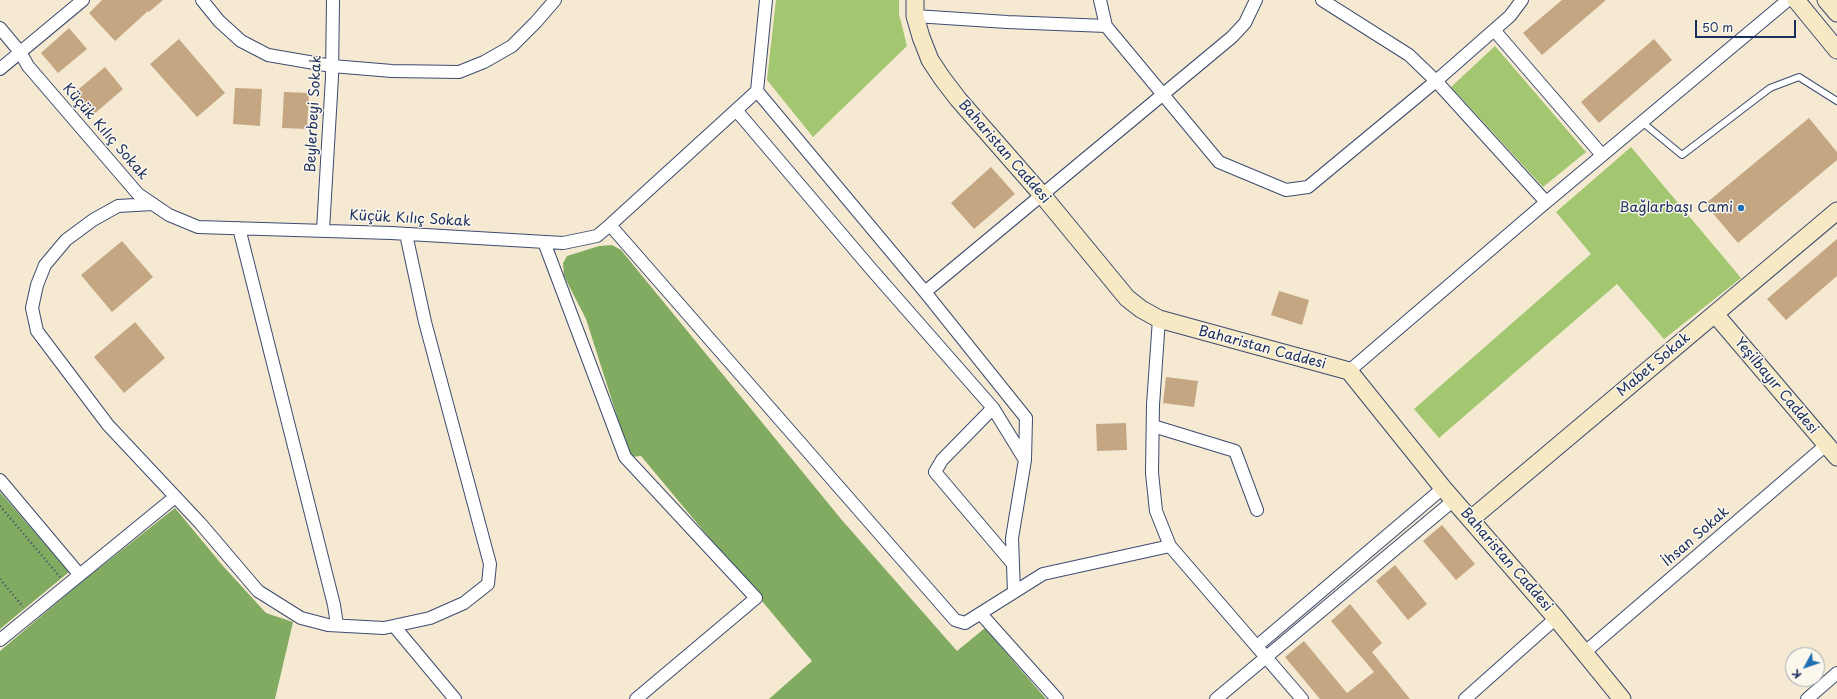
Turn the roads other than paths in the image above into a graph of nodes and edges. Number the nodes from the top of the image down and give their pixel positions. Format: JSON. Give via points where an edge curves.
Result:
{"nodes":[{"id":1,"x":83,"y":0,"type":"edge"},
{"id":2,"x":202,"y":0,"type":"edge"},
{"id":3,"x":333,"y":0,"type":"edge"},
{"id":4,"x":554,"y":0,"type":"edge"},
{"id":5,"x":766,"y":0,"type":"edge"},
{"id":6,"x":1100,"y":0,"type":"edge"},
{"id":7,"x":1256,"y":0,"type":"edge"},
{"id":8,"x":1322,"y":0,"type":"edge"},
{"id":9,"x":1522,"y":0,"type":"edge"},
{"id":10,"x":1788,"y":0,"type":"edge"},
{"id":11,"x":1796,"y":0,"type":"edge"},
{"id":12,"x":1826,"y":0,"type":"edge"},
{"id":13,"x":915,"y":8,"type":"edge"},
{"id":14,"x":1837,"y":14,"type":"edge"},
{"id":15,"x":1106,"y":26,"type":"junction"},
{"id":16,"x":0,"y":28,"type":"edge"},
{"id":17,"x":1494,"y":30,"type":"junction"},
{"id":18,"x":1837,"y":50,"type":"edge"},
{"id":19,"x":20,"y":52,"type":"junction"},
{"id":20,"x":332,"y":66,"type":"junction"},
{"id":21,"x":0,"y":69,"type":"edge"},
{"id":22,"x":1436,"y":81,"type":"junction"},
{"id":23,"x":757,"y":91,"type":"junction"},
{"id":24,"x":1164,"y":94,"type":"junction"},
{"id":25,"x":1837,"y":101,"type":"edge"},
{"id":26,"x":736,"y":110,"type":"junction"},
{"id":27,"x":1642,"y":122,"type":"junction"},
{"id":28,"x":1602,"y":155,"type":"junction"},
{"id":29,"x":1043,"y":196,"type":"junction"},
{"id":30,"x":1546,"y":202,"type":"junction"},
{"id":31,"x":153,"y":204,"type":"junction"},
{"id":32,"x":1837,"y":211,"type":"edge"},
{"id":33,"x":610,"y":225,"type":"junction"},
{"id":34,"x":239,"y":228,"type":"junction"},
{"id":35,"x":323,"y":230,"type":"junction"},
{"id":36,"x":406,"y":234,"type":"junction"},
{"id":37,"x":544,"y":242,"type":"junction"},
{"id":38,"x":925,"y":292,"type":"junction"},
{"id":39,"x":1715,"y":314,"type":"junction"},
{"id":40,"x":1158,"y":319,"type":"junction"},
{"id":41,"x":1349,"y":371,"type":"junction"},
{"id":42,"x":994,"y":408,"type":"junction"},
{"id":43,"x":1153,"y":426,"type":"junction"},
{"id":44,"x":1832,"y":451,"type":"edge"},
{"id":45,"x":1025,"y":460,"type":"junction"},
{"id":46,"x":0,"y":480,"type":"edge"},
{"id":47,"x":1443,"y":488,"type":"junction"},
{"id":48,"x":175,"y":497,"type":"junction"},
{"id":49,"x":1454,"y":500,"type":"junction"},
{"id":50,"x":1257,"y":510,"type":"dead end"},
{"id":51,"x":1471,"y":520,"type":"junction"},
{"id":52,"x":1170,"y":546,"type":"junction"},
{"id":53,"x":1013,"y":564,"type":"junction"},
{"id":54,"x":79,"y":574,"type":"junction"},
{"id":55,"x":1014,"y":592,"type":"junction"},
{"id":56,"x":981,"y":614,"type":"junction"},
{"id":57,"x":1556,"y":618,"type":"junction"},
{"id":58,"x":337,"y":625,"type":"junction"},
{"id":59,"x":394,"y":626,"type":"junction"},
{"id":60,"x":0,"y":640,"type":"edge"},
{"id":61,"x":1257,"y":646,"type":"junction"},
{"id":62,"x":1585,"y":652,"type":"junction"},
{"id":63,"x":1266,"y":656,"type":"junction"},
{"id":64,"x":1837,"y":673,"type":"edge"},
{"id":65,"x":455,"y":699,"type":"edge"},
{"id":66,"x":636,"y":699,"type":"edge"},
{"id":67,"x":1057,"y":699,"type":"edge"},
{"id":68,"x":1216,"y":699,"type":"edge"},
{"id":69,"x":1302,"y":699,"type":"edge"},
{"id":70,"x":1465,"y":699,"type":"edge"},
{"id":71,"x":1622,"y":699,"type":"edge"},
{"id":72,"x":1807,"y":699,"type":"edge"}],
"edges":[{"from":1,"to":19,"type":"street"},
{"from":2,"to":20,"type":"street","via":[[219,22],[241,41],[268,55]]},
{"from":3,"to":20,"type":"street","name":"Beylerbeyi Sokak"},
{"from":4,"to":20,"type":"street","via":[[512,46],[484,62],[459,72],[392,72]]},
{"from":5,"to":23,"type":"street"},
{"from":6,"to":15,"type":"street"},
{"from":7,"to":24,"type":"street","via":[[1245,22],[1232,38]]},
{"from":8,"to":22,"type":"street","via":[[1409,55]]},
{"from":9,"to":17,"type":"street","via":[[1510,16]]},
{"from":10,"to":27,"type":"street"},
{"from":11,"to":18,"type":"street"},
{"from":12,"to":14,"type":"street"},
{"from":13,"to":15,"type":"street","via":[[1007,22]]},
{"from":13,"to":29,"type":"street","name":"Baharistan Caddesi","via":[[921,38],[930,60],[942,78]]},
{"from":15,"to":24,"type":"street"},
{"from":16,"to":19,"type":"street","name":"Küçük Kılıç Sokak"},
{"from":17,"to":22,"type":"street"},
{"from":17,"to":28,"type":"street"},
{"from":19,"to":21,"type":"street"},
{"from":19,"to":31,"type":"street","name":"Küçük Kılıç Sokak","via":[[28,66],[138,194]]},
{"from":20,"to":35,"type":"street","name":"Beylerbeyi Sokak"},
{"from":22,"to":24,"type":"street","via":[[1308,187],[1286,190],[1219,162]]},
{"from":22,"to":30,"type":"street"},
{"from":23,"to":26,"type":"street","name":"Küçük Kılıç Sokak"},
{"from":23,"to":38,"type":"street"},
{"from":24,"to":29,"type":"street"},
{"from":25,"to":27,"type":"lane","via":[[1798,77],[1770,88],[1682,156]]},
{"from":26,"to":33,"type":"street","name":"Küçük Kılıç Sokak"},
{"from":26,"to":42,"type":"street"},
{"from":27,"to":28,"type":"street"},
{"from":28,"to":30,"type":"street"},
{"from":29,"to":38,"type":"street"},
{"from":29,"to":40,"type":"street","name":"Baharistan Caddesi","via":[[1115,286],[1140,309]]},
{"from":30,"to":41,"type":"street"},
{"from":31,"to":34,"type":"street","name":"Küçük Kılıç Sokak","via":[[169,215],[198,226]]},
{"from":31,"to":48,"type":"street","via":[[118,206],[66,240],[45,265],[32,308],[37,331],[108,425]]},
{"from":32,"to":39,"type":"street","name":"Mabet Sokak"},
{"from":33,"to":37,"type":"street","name":"Küçük Kılıç Sokak","via":[[597,236],[563,243]]},
{"from":33,"to":56,"type":"street","via":[[955,620],[965,623]]},
{"from":34,"to":35,"type":"street","name":"Küçük Kılıç Sokak"},
{"from":34,"to":58,"type":"street"},
{"from":35,"to":36,"type":"street","name":"Küçük Kılıç Sokak"},
{"from":36,"to":37,"type":"street","name":"Küçük Kılıç Sokak"},
{"from":36,"to":59,"type":"street","via":[[425,322],[490,564],[488,584],[464,603],[430,618]]},
{"from":37,"to":66,"type":"street","via":[[625,457],[756,598]]},
{"from":38,"to":45,"type":"street","via":[[1026,418]]},
{"from":39,"to":44,"type":"street","name":"Yeşilbayır Caddesi"},
{"from":39,"to":51,"type":"street","name":"Mabet Sokak"},
{"from":40,"to":41,"type":"street","name":"Baharistan Caddesi"},
{"from":40,"to":43,"type":"street"},
{"from":41,"to":47,"type":"street","name":"Baharistan Caddesi"},
{"from":42,"to":45,"type":"street"},
{"from":42,"to":53,"type":"street","via":[[942,460],[934,472]]},
{"from":43,"to":50,"type":"street","via":[[1235,451]]},
{"from":43,"to":52,"type":"street","via":[[1152,473],[1156,511]]},
{"from":44,"to":62,"type":"street","name":"İhsan Sokak"},
{"from":45,"to":53,"type":"street","via":[[1012,538]]},
{"from":46,"to":54,"type":"street"},
{"from":47,"to":49,"type":"street","name":"Baharistan Caddesi"},
{"from":47,"to":61,"type":"street"},
{"from":48,"to":54,"type":"street"},
{"from":48,"to":58,"type":"street","via":[[258,591],[301,618]]},
{"from":49,"to":51,"type":"street","name":"Baharistan Caddesi"},
{"from":49,"to":63,"type":"street"},
{"from":51,"to":57,"type":"street","name":"Baharistan Caddesi"},
{"from":52,"to":55,"type":"street","via":[[1043,574]]},
{"from":52,"to":61,"type":"street"},
{"from":53,"to":55,"type":"street"},
{"from":54,"to":60,"type":"street"},
{"from":55,"to":56,"type":"street"},
{"from":56,"to":67,"type":"street"},
{"from":57,"to":62,"type":"street","name":"Baharistan Caddesi"},
{"from":57,"to":70,"type":"street"},
{"from":58,"to":59,"type":"street","via":[[384,628]]},
{"from":59,"to":65,"type":"street"},
{"from":61,"to":63,"type":"street"},
{"from":62,"to":71,"type":"street","name":"Baharistan Caddesi"},
{"from":63,"to":68,"type":"street"},
{"from":63,"to":69,"type":"street"},
{"from":64,"to":72,"type":"street"}]}
